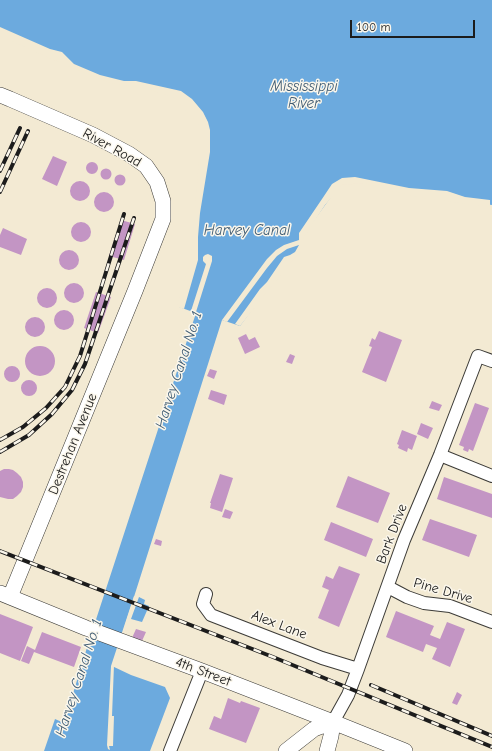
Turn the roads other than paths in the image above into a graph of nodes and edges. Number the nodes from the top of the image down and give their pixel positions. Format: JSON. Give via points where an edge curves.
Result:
{"nodes":[{"id":1,"x":0,"y":96,"type":"edge"},
{"id":2,"x":135,"y":291,"type":"joint"},
{"id":3,"x":492,"y":361,"type":"edge"},
{"id":4,"x":440,"y":455,"type":"junction"},
{"id":5,"x":492,"y":476,"type":"edge"},
{"id":6,"x":388,"y":587,"type":"junction"},
{"id":7,"x":206,"y":594,"type":"dead end"},
{"id":8,"x":5,"y":595,"type":"edge"},
{"id":9,"x":492,"y":622,"type":"edge"},
{"id":10,"x":358,"y":669,"type":"junction"},
{"id":11,"x":202,"y":671,"type":"junction"},
{"id":12,"x":333,"y":722,"type":"junction"},
{"id":13,"x":170,"y":751,"type":"edge"},
{"id":14,"x":286,"y":751,"type":"edge"},
{"id":15,"x":327,"y":751,"type":"edge"},
{"id":16,"x":405,"y":751,"type":"edge"}],
"edges":[{"from":1,"to":2,"type":"main road","name":"River Road","via":[[93,135],[146,166],[157,182],[163,200],[163,219]]},
{"from":2,"to":8,"type":"main road","name":"Destrehan Avenue"},
{"from":3,"to":4,"type":"street","name":"Bark Drive","via":[[478,356]]},
{"from":4,"to":5,"type":"street"},
{"from":4,"to":6,"type":"street","name":"Bark Drive","via":[[404,540]]},
{"from":6,"to":9,"type":"street","name":"Pine Drive","via":[[424,603],[450,606]]},
{"from":6,"to":10,"type":"street","name":"Bark Drive"},
{"from":7,"to":10,"type":"street","name":"Alex Lane","via":[[204,604],[211,615],[322,658]]},
{"from":8,"to":11,"type":"main road","name":"4th Street"},
{"from":10,"to":12,"type":"street","name":"Bark Drive","via":[[348,695]]},
{"from":11,"to":12,"type":"main road","name":"4th Street"},
{"from":11,"to":13,"type":"street"},
{"from":12,"to":14,"type":"main road","via":[[314,729]]},
{"from":12,"to":15,"type":"main road"},
{"from":12,"to":16,"type":"main road","name":"4th Street"}]}
